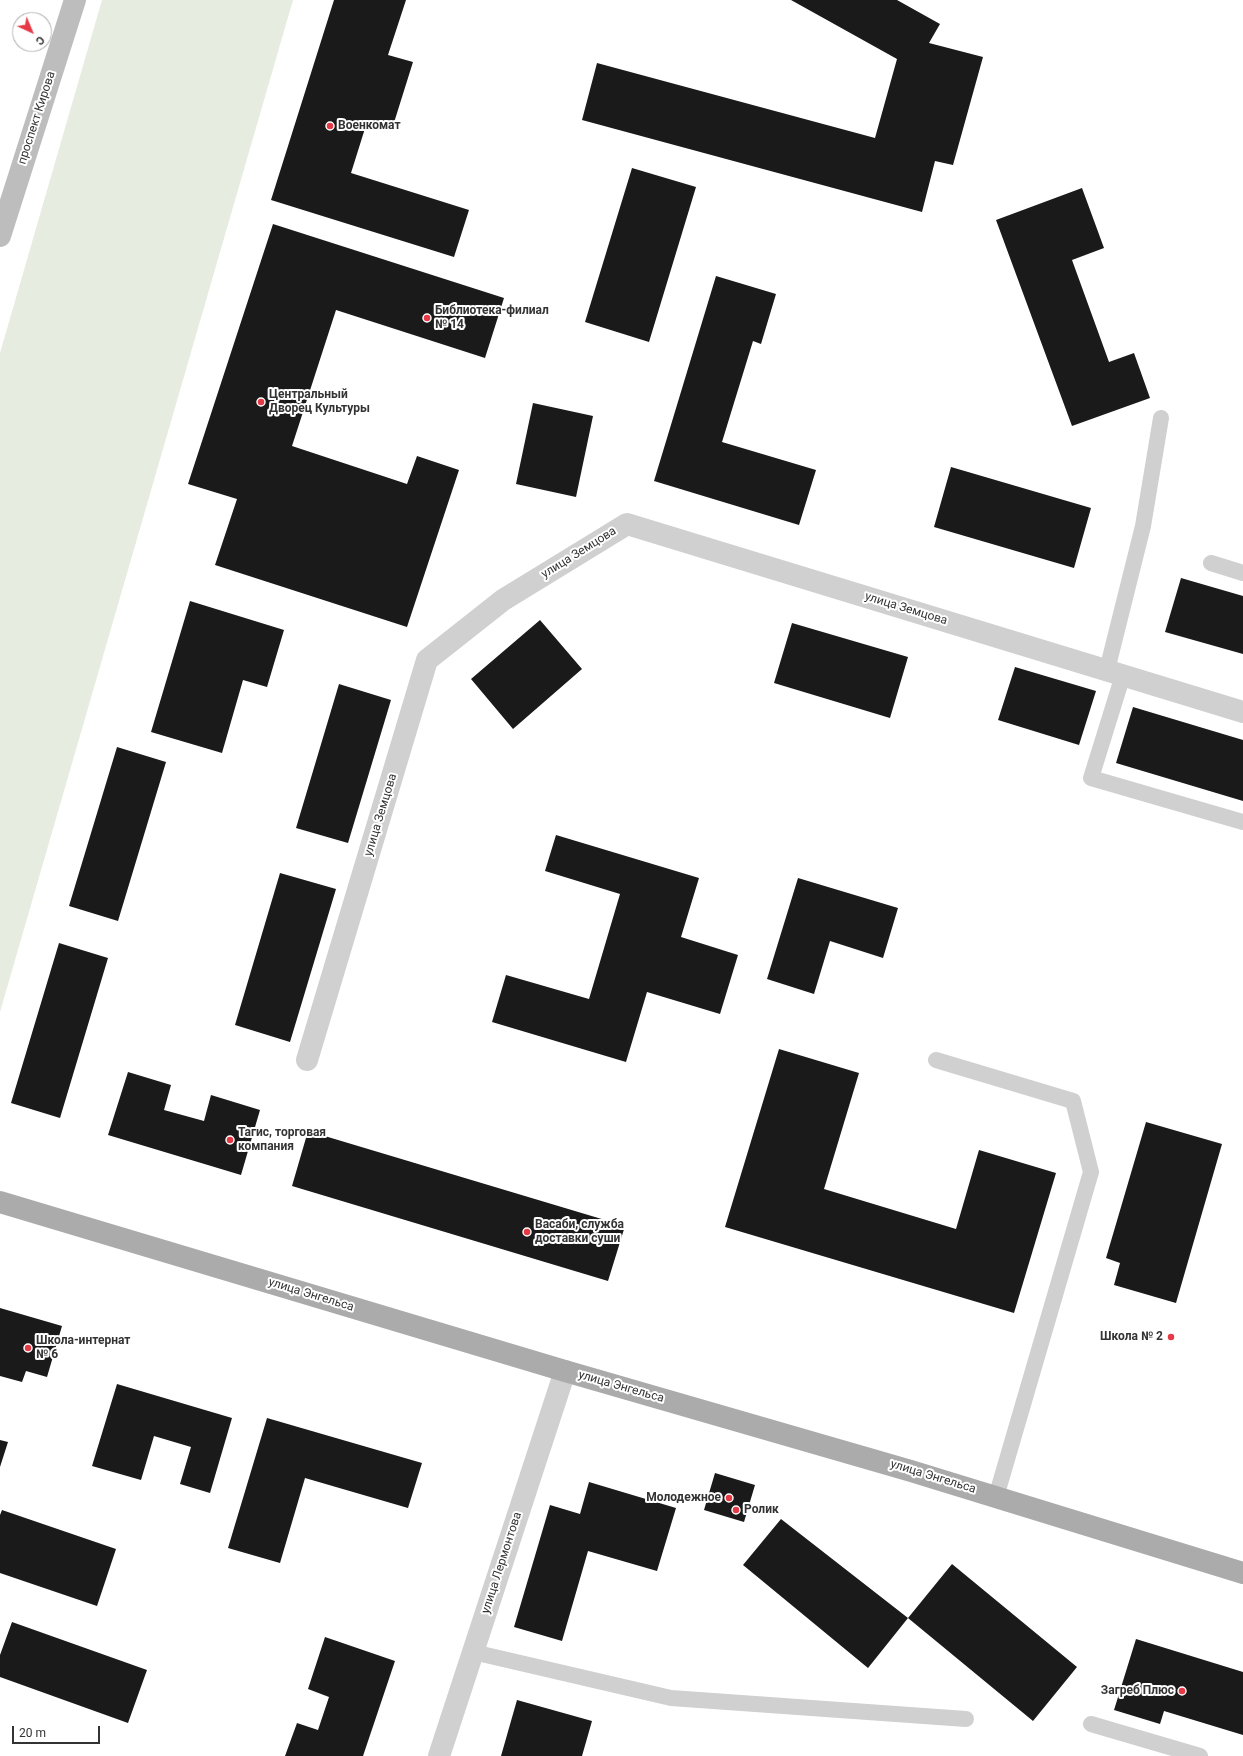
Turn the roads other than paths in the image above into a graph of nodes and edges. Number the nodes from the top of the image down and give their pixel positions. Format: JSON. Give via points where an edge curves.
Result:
{"nodes":[{"id":1,"x":75,"y":0,"type":"edge"},
{"id":2,"x":0,"y":236,"type":"edge"},
{"id":3,"x":1161,"y":418,"type":"dead end"},
{"id":4,"x":1211,"y":563,"type":"dead end"},
{"id":5,"x":1243,"y":572,"type":"edge"},
{"id":6,"x":1115,"y":673,"type":"junction"},
{"id":7,"x":1243,"y":712,"type":"edge"},
{"id":8,"x":1243,"y":822,"type":"edge"},
{"id":9,"x":307,"y":1060,"type":"dead end"},
{"id":10,"x":936,"y":1060,"type":"dead end"},
{"id":11,"x":0,"y":1202,"type":"edge"},
{"id":12,"x":565,"y":1371,"type":"junction"},
{"id":13,"x":996,"y":1497,"type":"junction"},
{"id":14,"x":1243,"y":1573,"type":"edge"},
{"id":15,"x":472,"y":1652,"type":"junction"},
{"id":16,"x":966,"y":1719,"type":"dead end"},
{"id":17,"x":1091,"y":1724,"type":"dead end"},
{"id":18,"x":1167,"y":1751,"type":"edge"},
{"id":19,"x":439,"y":1756,"type":"edge"},
{"id":20,"x":1200,"y":1756,"type":"edge"}],
"edges":[{"from":1,"to":2,"type":"street","name":"проспект Кирова"},
{"from":3,"to":6,"type":"lane"},
{"from":4,"to":5,"type":"lane"},
{"from":6,"to":7,"type":"street","name":"улица Земцова"},
{"from":6,"to":8,"type":"lane","via":[[1091,778]]},
{"from":6,"to":9,"type":"street","name":"улица Земцова","via":[[627,524],[503,600],[427,660]]},
{"from":10,"to":13,"type":"lane","via":[[1073,1101],[1091,1172]]},
{"from":11,"to":12,"type":"main road","name":"улица Энгельса"},
{"from":12,"to":13,"type":"main road","name":"улица Энгельса"},
{"from":12,"to":15,"type":"street","name":"улица Лермонтова"},
{"from":13,"to":14,"type":"main road","name":"улица Энгельса"},
{"from":15,"to":16,"type":"lane","via":[[671,1698]]},
{"from":15,"to":19,"type":"street","name":"улица Лермонтова"},
{"from":17,"to":18,"type":"lane"},
{"from":18,"to":20,"type":"lane"}]}
